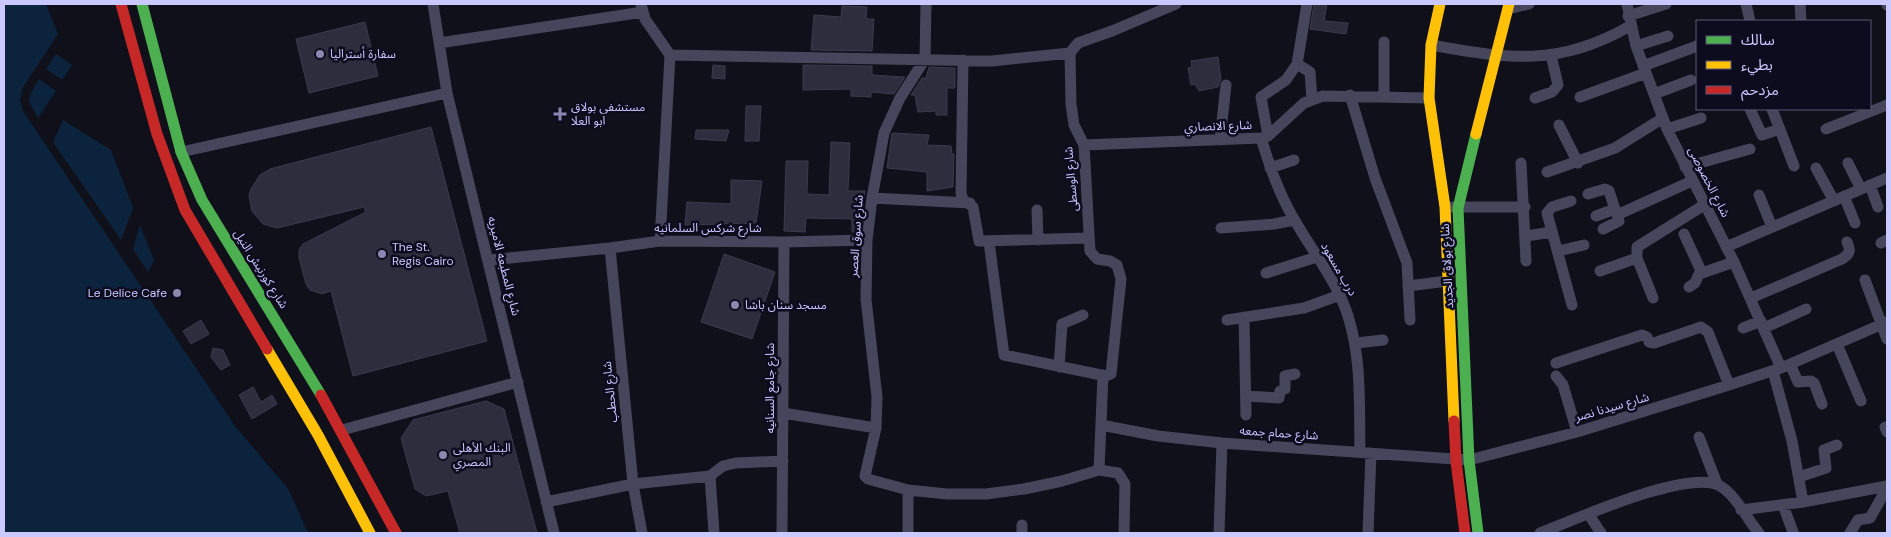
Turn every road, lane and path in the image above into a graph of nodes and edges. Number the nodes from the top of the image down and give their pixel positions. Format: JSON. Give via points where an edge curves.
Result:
{"nodes":[{"id":1,"x":121,"y":4,"type":"edge"},
{"id":2,"x":142,"y":4,"type":"edge"},
{"id":3,"x":433,"y":4,"type":"edge"},
{"id":4,"x":926,"y":4,"type":"edge"},
{"id":5,"x":1176,"y":4,"type":"edge"},
{"id":6,"x":1307,"y":4,"type":"edge"},
{"id":7,"x":1440,"y":4,"type":"edge"},
{"id":8,"x":1529,"y":4,"type":"edge"},
{"id":9,"x":1627,"y":4,"type":"edge"},
{"id":10,"x":1666,"y":4,"type":"edge"},
{"id":11,"x":1746,"y":4,"type":"edge"},
{"id":12,"x":1800,"y":4,"type":"edge"},
{"id":13,"x":1508,"y":6,"type":"edge"},
{"id":14,"x":642,"y":8,"type":"edge"},
{"id":15,"x":1750,"y":20,"type":"edge"},
{"id":16,"x":1801,"y":20,"type":"edge"},
{"id":17,"x":1629,"y":21,"type":"junction"},
{"id":18,"x":1668,"y":36,"type":"dead end"},
{"id":19,"x":1384,"y":42,"type":"dead end"},
{"id":20,"x":439,"y":43,"type":"junction"},
{"id":21,"x":1431,"y":45,"type":"junction"},
{"id":22,"x":1636,"y":46,"type":"junction"},
{"id":23,"x":1696,"y":46,"type":"edge"},
{"id":24,"x":1070,"y":53,"type":"junction"},
{"id":25,"x":670,"y":55,"type":"junction"},
{"id":26,"x":1551,"y":55,"type":"junction"},
{"id":27,"x":1497,"y":57,"type":"junction"},
{"id":28,"x":925,"y":59,"type":"junction"},
{"id":29,"x":963,"y":60,"type":"junction"},
{"id":30,"x":1297,"y":64,"type":"junction"},
{"id":31,"x":1645,"y":70,"type":"junction"},
{"id":32,"x":1691,"y":80,"type":"dead end"},
{"id":33,"x":1226,"y":85,"type":"dead end"},
{"id":34,"x":447,"y":93,"type":"junction"},
{"id":35,"x":1654,"y":94,"type":"junction"},
{"id":36,"x":1350,"y":95,"type":"junction"},
{"id":37,"x":1384,"y":96,"type":"junction"},
{"id":38,"x":1580,"y":97,"type":"dead end"},
{"id":39,"x":1429,"y":98,"type":"junction"},
{"id":40,"x":1535,"y":98,"type":"dead end"},
{"id":41,"x":1312,"y":99,"type":"junction"},
{"id":42,"x":1887,"y":105,"type":"edge"},
{"id":43,"x":1750,"y":110,"type":"edge"},
{"id":44,"x":1772,"y":110,"type":"edge"},
{"id":45,"x":1701,"y":118,"type":"dead end"},
{"id":46,"x":1665,"y":124,"type":"junction"},
{"id":47,"x":1559,"y":125,"type":"dead end"},
{"id":48,"x":1780,"y":129,"type":"junction"},
{"id":49,"x":1826,"y":129,"type":"dead end"},
{"id":50,"x":1264,"y":137,"type":"junction"},
{"id":51,"x":1220,"y":140,"type":"junction"},
{"id":52,"x":1084,"y":145,"type":"junction"},
{"id":53,"x":1750,"y":149,"type":"dead end"},
{"id":54,"x":181,"y":152,"type":"junction"},
{"id":55,"x":1294,"y":160,"type":"dead end"},
{"id":56,"x":1521,"y":163,"type":"dead end"},
{"id":57,"x":1578,"y":163,"type":"junction"},
{"id":58,"x":1848,"y":163,"type":"dead end"},
{"id":59,"x":1794,"y":166,"type":"dead end"},
{"id":60,"x":1270,"y":168,"type":"junction"},
{"id":61,"x":1685,"y":168,"type":"junction"},
{"id":62,"x":1816,"y":168,"type":"dead end"},
{"id":63,"x":1547,"y":172,"type":"dead end"},
{"id":64,"x":1887,"y":178,"type":"edge"},
{"id":65,"x":1692,"y":181,"type":"junction"},
{"id":66,"x":1866,"y":187,"type":"junction"},
{"id":67,"x":1588,"y":194,"type":"dead end"},
{"id":68,"x":1759,"y":195,"type":"dead end"},
{"id":69,"x":872,"y":198,"type":"junction"},
{"id":70,"x":1839,"y":199,"type":"junction"},
{"id":71,"x":1571,"y":201,"type":"dead end"},
{"id":72,"x":970,"y":203,"type":"junction"},
{"id":73,"x":1704,"y":204,"type":"junction"},
{"id":74,"x":1445,"y":207,"type":"junction"},
{"id":75,"x":1525,"y":207,"type":"junction"},
{"id":76,"x":1878,"y":207,"type":"dead end"},
{"id":77,"x":1458,"y":208,"type":"junction"},
{"id":78,"x":1037,"y":210,"type":"dead end"},
{"id":79,"x":1616,"y":212,"type":"junction"},
{"id":80,"x":1596,"y":216,"type":"dead end"},
{"id":81,"x":1294,"y":220,"type":"junction"},
{"id":82,"x":1855,"y":223,"type":"dead end"},
{"id":83,"x":1772,"y":227,"type":"junction"},
{"id":84,"x":1221,"y":228,"type":"dead end"},
{"id":85,"x":1603,"y":229,"type":"dead end"},
{"id":86,"x":1552,"y":232,"type":"junction"},
{"id":87,"x":1684,"y":234,"type":"dead end"},
{"id":88,"x":1526,"y":236,"type":"junction"},
{"id":89,"x":1088,"y":238,"type":"junction"},
{"id":90,"x":868,"y":240,"type":"junction"},
{"id":91,"x":1038,"y":240,"type":"junction"},
{"id":92,"x":660,"y":241,"type":"junction"},
{"id":93,"x":784,"y":242,"type":"junction"},
{"id":94,"x":989,"y":242,"type":"junction"},
{"id":95,"x":1847,"y":242,"type":"dead end"},
{"id":96,"x":1584,"y":245,"type":"dead end"},
{"id":97,"x":1726,"y":247,"type":"junction"},
{"id":98,"x":610,"y":248,"type":"junction"},
{"id":99,"x":1558,"y":251,"type":"junction"},
{"id":100,"x":1317,"y":257,"type":"junction"},
{"id":101,"x":1637,"y":258,"type":"junction"},
{"id":102,"x":489,"y":260,"type":"junction"},
{"id":103,"x":1526,"y":261,"type":"dead end"},
{"id":104,"x":1734,"y":262,"type":"junction"},
{"id":105,"x":1600,"y":271,"type":"dead end"},
{"id":106,"x":1266,"y":273,"type":"dead end"},
{"id":107,"x":1702,"y":274,"type":"junction"},
{"id":108,"x":1865,"y":280,"type":"dead end"},
{"id":109,"x":1447,"y":281,"type":"junction"},
{"id":110,"x":1408,"y":286,"type":"junction"},
{"id":111,"x":1689,"y":287,"type":"dead end"},
{"id":112,"x":1340,"y":295,"type":"junction"},
{"id":113,"x":1653,"y":298,"type":"dead end"},
{"id":114,"x":1750,"y":298,"type":"junction"},
{"id":115,"x":1572,"y":305,"type":"dead end"},
{"id":116,"x":1806,"y":309,"type":"dead end"},
{"id":117,"x":1083,"y":315,"type":"dead end"},
{"id":118,"x":1244,"y":317,"type":"junction"},
{"id":119,"x":1227,"y":320,"type":"dead end"},
{"id":120,"x":1410,"y":320,"type":"dead end"},
{"id":121,"x":1884,"y":323,"type":"edge"},
{"id":122,"x":1762,"y":324,"type":"junction"},
{"id":123,"x":1743,"y":328,"type":"dead end"},
{"id":124,"x":1887,"y":339,"type":"edge"},
{"id":125,"x":1383,"y":340,"type":"dead end"},
{"id":126,"x":1356,"y":343,"type":"junction"},
{"id":127,"x":1837,"y":344,"type":"junction"},
{"id":128,"x":1556,"y":363,"type":"dead end"},
{"id":129,"x":1058,"y":367,"type":"junction"},
{"id":130,"x":1782,"y":368,"type":"junction"},
{"id":131,"x":1108,"y":374,"type":"junction"},
{"id":132,"x":1295,"y":374,"type":"dead end"},
{"id":133,"x":1556,"y":376,"type":"dead end"},
{"id":134,"x":518,"y":382,"type":"junction"},
{"id":135,"x":1729,"y":386,"type":"junction"},
{"id":136,"x":1246,"y":396,"type":"junction"},
{"id":137,"x":1861,"y":401,"type":"dead end"},
{"id":138,"x":1822,"y":404,"type":"dead end"},
{"id":139,"x":783,"y":413,"type":"junction"},
{"id":140,"x":1246,"y":415,"type":"dead end"},
{"id":141,"x":1101,"y":425,"type":"junction"},
{"id":142,"x":876,"y":428,"type":"junction"},
{"id":143,"x":342,"y":430,"type":"junction"},
{"id":144,"x":1577,"y":432,"type":"junction"},
{"id":145,"x":1699,"y":437,"type":"dead end"},
{"id":146,"x":1222,"y":443,"type":"junction"},
{"id":147,"x":1837,"y":445,"type":"dead end"},
{"id":148,"x":1366,"y":452,"type":"junction"},
{"id":149,"x":1469,"y":460,"type":"junction"},
{"id":150,"x":783,"y":461,"type":"junction"},
{"id":151,"x":1456,"y":461,"type":"junction"},
{"id":152,"x":1099,"y":470,"type":"junction"},
{"id":153,"x":710,"y":476,"type":"junction"},
{"id":154,"x":1799,"y":477,"type":"junction"},
{"id":155,"x":633,"y":484,"type":"junction"},
{"id":156,"x":1717,"y":484,"type":"junction"},
{"id":157,"x":1887,"y":487,"type":"edge"},
{"id":158,"x":908,"y":490,"type":"junction"},
{"id":159,"x":546,"y":502,"type":"junction"},
{"id":160,"x":1803,"y":502,"type":"junction"},
{"id":161,"x":1783,"y":505,"type":"junction"},
{"id":162,"x":1741,"y":510,"type":"junction"},
{"id":163,"x":1589,"y":515,"type":"junction"},
{"id":164,"x":1793,"y":532,"type":"edge"},
{"id":165,"x":370,"y":533,"type":"edge"},
{"id":166,"x":396,"y":533,"type":"edge"},
{"id":167,"x":554,"y":533,"type":"edge"},
{"id":168,"x":642,"y":533,"type":"edge"},
{"id":169,"x":714,"y":533,"type":"edge"},
{"id":170,"x":782,"y":533,"type":"edge"},
{"id":171,"x":908,"y":533,"type":"edge"},
{"id":172,"x":1124,"y":533,"type":"edge"},
{"id":173,"x":1219,"y":533,"type":"edge"},
{"id":174,"x":1368,"y":533,"type":"edge"},
{"id":175,"x":1465,"y":533,"type":"edge"},
{"id":176,"x":1478,"y":533,"type":"edge"},
{"id":177,"x":1540,"y":533,"type":"edge"},
{"id":178,"x":1601,"y":533,"type":"edge"},
{"id":179,"x":1759,"y":533,"type":"edge"},
{"id":180,"x":1850,"y":533,"type":"edge"}],
"edges":[{"from":1,"to":165,"type":"main road","via":[[158,144],[185,210],[318,435]]},
{"from":2,"to":54,"type":"main road","name":"شارع كورنيش النيل"},
{"from":3,"to":20,"type":"street","name":"شارع المطبعه الاميريه"},
{"from":4,"to":28,"type":"street"},
{"from":5,"to":24,"type":"street","via":[[1078,43]]},
{"from":6,"to":30,"type":"street"},
{"from":7,"to":21,"type":"main road","name":"شارع بولاق الجديد"},
{"from":8,"to":13,"type":"street"},
{"from":9,"to":17,"type":"street","name":"شارع الخصوصى"},
{"from":10,"to":17,"type":"street"},
{"from":11,"to":15,"type":"street"},
{"from":12,"to":16,"type":"street"},
{"from":13,"to":27,"type":"main road","name":"شارع بولاق الجديد"},
{"from":14,"to":20,"type":"street","via":[[606,18]]},
{"from":14,"to":25,"type":"street"},
{"from":17,"to":22,"type":"street","name":"شارع الخصوصى"},
{"from":17,"to":26,"type":"street","via":[[1592,44]]},
{"from":18,"to":22,"type":"street"},
{"from":19,"to":37,"type":"street"},
{"from":20,"to":34,"type":"street","name":"شارع المطبعه الاميريه"},
{"from":21,"to":27,"type":"street"},
{"from":21,"to":39,"type":"main road","name":"شارع بولاق الجديد"},
{"from":22,"to":31,"type":"street","name":"شارع الخصوصى"},
{"from":23,"to":31,"type":"street"},
{"from":24,"to":29,"type":"street","via":[[992,61]]},
{"from":24,"to":52,"type":"street","name":"شارع الوسطى","via":[[1074,125]]},
{"from":25,"to":28,"type":"street"},
{"from":25,"to":92,"type":"street"},
{"from":26,"to":27,"type":"street"},
{"from":26,"to":40,"type":"street","via":[[1558,85],[1552,92]]},
{"from":27,"to":77,"type":"main road","name":"شارع بولاق الجديد"},
{"from":28,"to":29,"type":"street"},
{"from":28,"to":69,"type":"street","name":"شارع سوق العصر","via":[[900,98],[884,133]]},
{"from":29,"to":72,"type":"street","via":[[961,193],[963,200]]},
{"from":30,"to":41,"type":"street","via":[[1310,72]]},
{"from":30,"to":50,"type":"street","name":"درب مسعود","via":[[1286,80],[1261,97]]},
{"from":31,"to":35,"type":"street","name":"شارع الخصوصى"},
{"from":31,"to":38,"type":"street"},
{"from":32,"to":35,"type":"street"},
{"from":33,"to":51,"type":"street"},
{"from":34,"to":54,"type":"street"},
{"from":34,"to":102,"type":"street","name":"شارع المطبعه الاميريه"},
{"from":35,"to":46,"type":"street","name":"شارع الخصوصى"},
{"from":36,"to":37,"type":"street","name":"شارع الانصاري"},
{"from":36,"to":41,"type":"street","name":"شارع الانصاري"},
{"from":36,"to":110,"type":"street","via":[[1375,178],[1407,263]]},
{"from":37,"to":39,"type":"street","name":"شارع الانصاري"},
{"from":39,"to":74,"type":"main road","name":"شارع بولاق الجديد"},
{"from":41,"to":50,"type":"street","name":"شارع الانصاري"},
{"from":42,"to":49,"type":"street"},
{"from":43,"to":48,"type":"street","via":[[1762,135]]},
{"from":44,"to":48,"type":"street"},
{"from":45,"to":46,"type":"street"},
{"from":46,"to":57,"type":"street"},
{"from":46,"to":61,"type":"street","name":"شارع الخصوصى"},
{"from":47,"to":57,"type":"street"},
{"from":48,"to":59,"type":"street"},
{"from":50,"to":51,"type":"street","name":"شارع الانصاري"},
{"from":50,"to":60,"type":"street","name":"درب مسعود"},
{"from":51,"to":52,"type":"street","name":"شارع الانصاري"},
{"from":52,"to":89,"type":"street","name":"شارع الوسطى"},
{"from":53,"to":61,"type":"street"},
{"from":54,"to":143,"type":"main road","name":"شارع كورنيش النيل","via":[[202,200]]},
{"from":55,"to":60,"type":"street"},
{"from":56,"to":75,"type":"street"},
{"from":57,"to":63,"type":"street"},
{"from":58,"to":66,"type":"street"},
{"from":60,"to":81,"type":"street","name":"درب مسعود"},
{"from":61,"to":65,"type":"street","name":"شارع الخصوصى"},
{"from":62,"to":70,"type":"street"},
{"from":64,"to":66,"type":"street"},
{"from":65,"to":73,"type":"street","name":"شارع الخصوصى"},
{"from":65,"to":79,"type":"street"},
{"from":66,"to":70,"type":"street"},
{"from":66,"to":76,"type":"street"},
{"from":67,"to":79,"type":"street","via":[[1607,190]]},
{"from":68,"to":83,"type":"street"},
{"from":69,"to":72,"type":"street"},
{"from":69,"to":90,"type":"street","name":"شارع سوق العصر"},
{"from":70,"to":82,"type":"street"},
{"from":70,"to":83,"type":"street"},
{"from":71,"to":86,"type":"street","via":[[1548,210]]},
{"from":72,"to":94,"type":"street","via":[[979,240]]},
{"from":73,"to":97,"type":"street","name":"شارع الخصوصى"},
{"from":73,"to":101,"type":"street","via":[[1641,243],[1636,252]]},
{"from":74,"to":77,"type":"street"},
{"from":74,"to":109,"type":"main road","name":"شارع بولاق الجديد"},
{"from":75,"to":77,"type":"street"},
{"from":75,"to":88,"type":"street"},
{"from":77,"to":149,"type":"main road","name":"شارع بولاق الجديد"},
{"from":78,"to":91,"type":"street"},
{"from":79,"to":80,"type":"street"},
{"from":79,"to":85,"type":"street","via":[[1617,224]]},
{"from":81,"to":84,"type":"street"},
{"from":81,"to":100,"type":"street","name":"درب مسعود"},
{"from":83,"to":97,"type":"street"},
{"from":86,"to":88,"type":"street"},
{"from":86,"to":99,"type":"street"},
{"from":87,"to":107,"type":"street"},
{"from":88,"to":103,"type":"street"},
{"from":89,"to":91,"type":"street"},
{"from":89,"to":131,"type":"street","name":"شارع الوسطى","via":[[1092,256],[1110,261],[1120,270]]},
{"from":90,"to":93,"type":"street","name":"شارع شركس السلمانيه"},
{"from":90,"to":142,"type":"street","name":"شارع سوق العصر","via":[[866,300],[877,397]]},
{"from":91,"to":94,"type":"street"},
{"from":92,"to":93,"type":"street","name":"شارع شركس السلمانيه"},
{"from":92,"to":98,"type":"street","name":"شارع شركس السلمانيه"},
{"from":93,"to":139,"type":"street","name":"شارع جامع السنانيه"},
{"from":94,"to":129,"type":"street","via":[[1003,354]]},
{"from":95,"to":114,"type":"street","via":[[1850,248],[1848,255],[1842,259]]},
{"from":96,"to":99,"type":"street"},
{"from":97,"to":104,"type":"street","name":"شارع الخصوصى"},
{"from":98,"to":102,"type":"street","name":"شارع شركس السلمانيه"},
{"from":98,"to":155,"type":"street","name":"شارع الحطب"},
{"from":99,"to":115,"type":"street"},
{"from":100,"to":106,"type":"street"},
{"from":100,"to":112,"type":"street","name":"درب مسعود"},
{"from":101,"to":105,"type":"street"},
{"from":101,"to":113,"type":"street"},
{"from":102,"to":134,"type":"street","name":"شارع المطبعه الاميريه"},
{"from":104,"to":107,"type":"street"},
{"from":104,"to":114,"type":"street","name":"شارع الخصوصى"},
{"from":107,"to":111,"type":"street"},
{"from":108,"to":121,"type":"street"},
{"from":109,"to":110,"type":"street"},
{"from":109,"to":151,"type":"main road","name":"شارع بولاق الجديد"},
{"from":110,"to":120,"type":"street"},
{"from":112,"to":118,"type":"street","via":[[1304,308]]},
{"from":112,"to":126,"type":"street","name":"درب مسعود"},
{"from":114,"to":122,"type":"street","name":"شارع الخصوصى"},
{"from":116,"to":122,"type":"street"},
{"from":117,"to":129,"type":"street","via":[[1062,324]]},
{"from":118,"to":119,"type":"street"},
{"from":118,"to":136,"type":"street"},
{"from":121,"to":124,"type":"street"},
{"from":121,"to":127,"type":"street","name":"شارع سيدنا نصر"},
{"from":122,"to":123,"type":"street"},
{"from":122,"to":130,"type":"street","name":"شارع الخصوصى"},
{"from":125,"to":126,"type":"street"},
{"from":126,"to":148,"type":"street","name":"درب مسعود"},
{"from":127,"to":130,"type":"street","name":"شارع سيدنا نصر"},
{"from":127,"to":137,"type":"street"},
{"from":128,"to":135,"type":"street","via":[[1642,335],[1654,343],[1701,327],[1708,332]]},
{"from":129,"to":131,"type":"street"},
{"from":130,"to":135,"type":"street","name":"شارع سيدنا نصر"},
{"from":130,"to":138,"type":"street","via":[[1798,382],[1814,382]]},
{"from":130,"to":154,"type":"street"},
{"from":131,"to":141,"type":"street"},
{"from":132,"to":136,"type":"street","via":[[1285,376],[1285,389],[1280,391],[1280,398]]},
{"from":133,"to":144,"type":"street","via":[[1563,385]]},
{"from":134,"to":143,"type":"street"},
{"from":134,"to":159,"type":"street","name":"شارع المطبعه الاميريه"},
{"from":135,"to":144,"type":"street","name":"شارع سيدنا نصر"},
{"from":136,"to":140,"type":"street"},
{"from":139,"to":142,"type":"street"},
{"from":139,"to":150,"type":"street","name":"شارع جامع السنانيه"},
{"from":141,"to":146,"type":"street","name":"شارع حمام جمعه"},
{"from":141,"to":152,"type":"street"},
{"from":142,"to":158,"type":"street","name":"شارع سوق العصر","via":[[864,471],[868,479]]},
{"from":143,"to":166,"type":"main road","name":"شارع كورنيش النيل"},
{"from":144,"to":149,"type":"street","name":"شارع سيدنا نصر"},
{"from":145,"to":156,"type":"street"},
{"from":146,"to":148,"type":"street","name":"شارع حمام جمعه"},
{"from":146,"to":173,"type":"street"},
{"from":147,"to":154,"type":"street","via":[[1824,450],[1826,468]]},
{"from":148,"to":151,"type":"street","name":"شارع حمام جمعه"},
{"from":148,"to":174,"type":"street","name":"درب مسعود"},
{"from":149,"to":151,"type":"street","name":"شارع سيدنا نصر"},
{"from":149,"to":176,"type":"main road","name":"شارع بولاق الجديد"},
{"from":150,"to":153,"type":"street","via":[[729,464]]},
{"from":150,"to":170,"type":"street","name":"شارع جامع السنانيه"},
{"from":151,"to":175,"type":"main road","name":"شارع بولاق الجديد"},
{"from":152,"to":158,"type":"street","via":[[1062,481],[996,492],[947,494]]},
{"from":152,"to":172,"type":"street","via":[[1118,473],[1125,484]]},
{"from":153,"to":155,"type":"street"},
{"from":153,"to":169,"type":"street"},
{"from":154,"to":160,"type":"street"},
{"from":155,"to":159,"type":"street"},
{"from":155,"to":168,"type":"street","name":"شارع الحطب"},
{"from":156,"to":162,"type":"street"},
{"from":156,"to":163,"type":"street","via":[[1667,486]]},
{"from":157,"to":160,"type":"street"},
{"from":157,"to":180,"type":"street","via":[[1870,518],[1858,520]]},
{"from":158,"to":171,"type":"street"},
{"from":159,"to":167,"type":"street","name":"شارع المطبعه الاميريه"},
{"from":160,"to":161,"type":"street"},
{"from":161,"to":162,"type":"street"},
{"from":161,"to":164,"type":"street"},
{"from":162,"to":179,"type":"street"},
{"from":163,"to":177,"type":"street"},
{"from":163,"to":178,"type":"street"}]}
